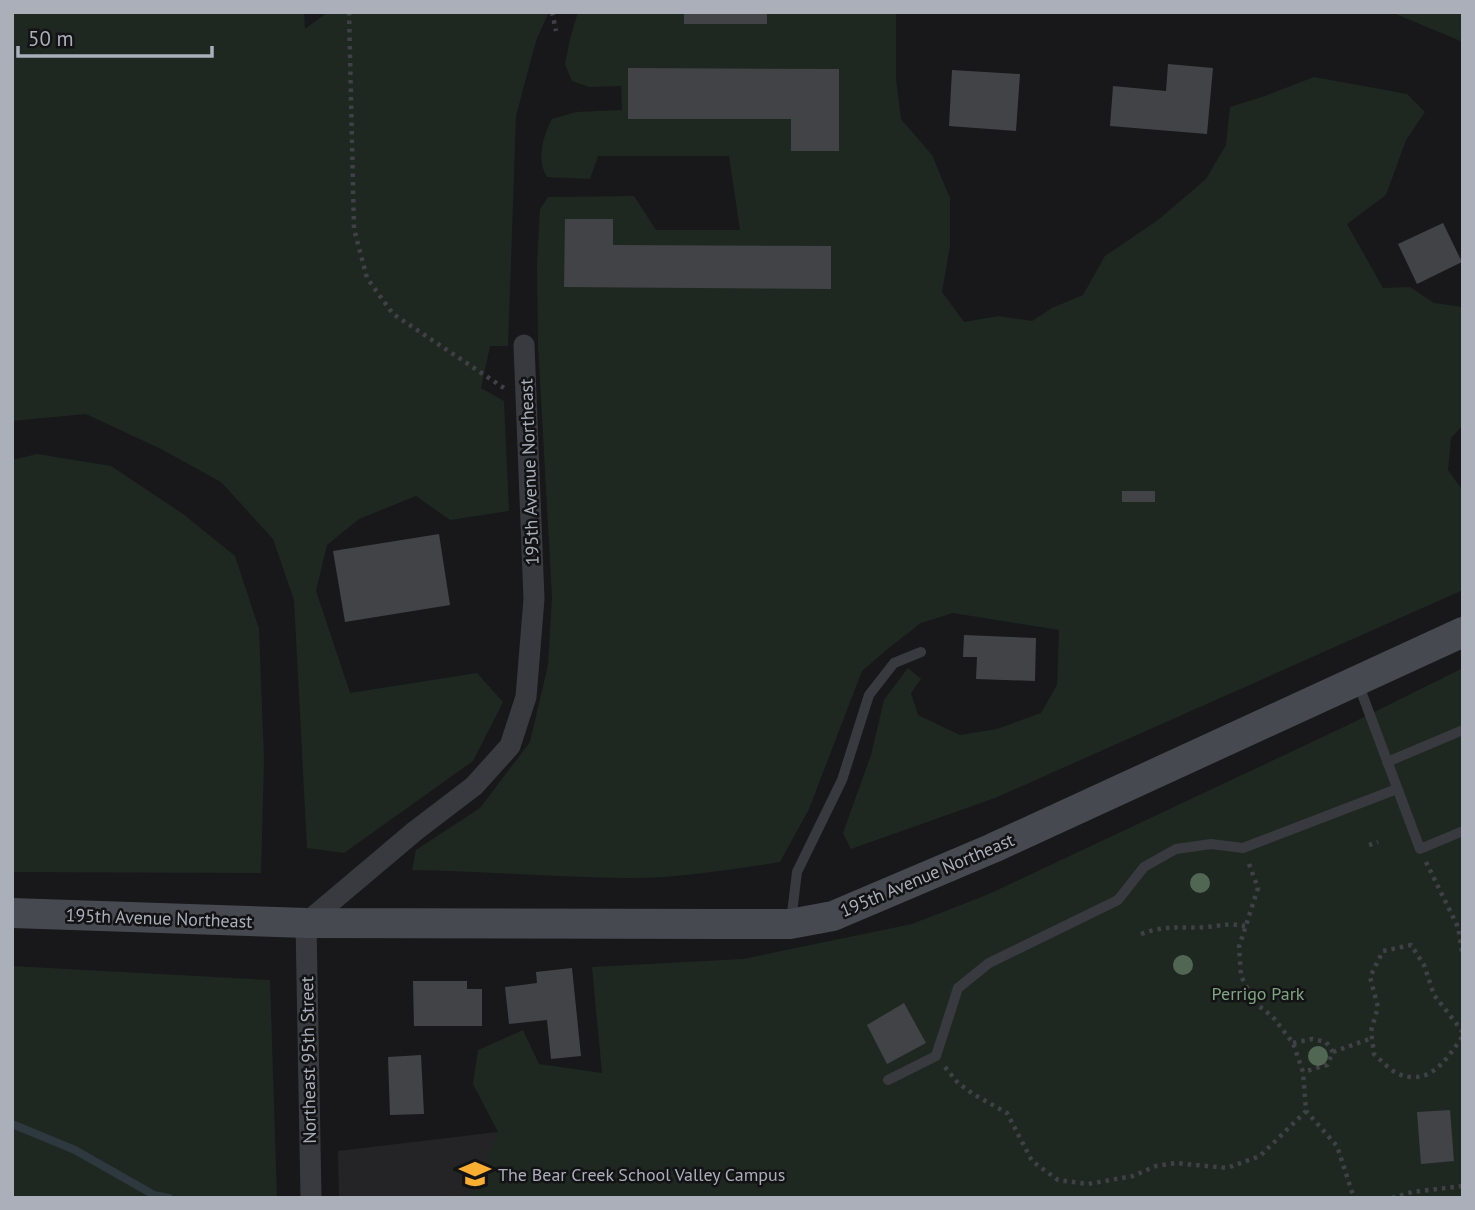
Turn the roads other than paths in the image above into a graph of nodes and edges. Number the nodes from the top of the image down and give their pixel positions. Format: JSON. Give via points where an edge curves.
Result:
{"nodes":[{"id":1,"x":524,"y":345,"type":"dead end"},
{"id":2,"x":1463,"y":632,"type":"edge"},
{"id":3,"x":920,"y":652,"type":"dead end"},
{"id":4,"x":1357,"y":680,"type":"junction"},
{"id":5,"x":1463,"y":730,"type":"edge"},
{"id":6,"x":1387,"y":762,"type":"junction"},
{"id":7,"x":1397,"y":789,"type":"junction"},
{"id":8,"x":1463,"y":831,"type":"edge"},
{"id":9,"x":12,"y":913,"type":"edge"},
{"id":10,"x":306,"y":923,"type":"junction"},
{"id":11,"x":790,"y":924,"type":"junction"},
{"id":12,"x":888,"y":1080,"type":"dead end"},
{"id":13,"x":311,"y":1198,"type":"edge"}],
"edges":[{"from":1,"to":10,"type":"street","name":"195th Avenue Northeast","via":[[534,599],[526,697],[510,746],[474,786]]},
{"from":2,"to":4,"type":"street","name":"195th Avenue Northeast"},
{"from":3,"to":11,"type":"lane","via":[[894,663],[869,695],[842,780],[797,872]]},
{"from":4,"to":6,"type":"lane"},
{"from":4,"to":11,"type":"street","name":"195th Avenue Northeast","via":[[993,848],[833,916]]},
{"from":5,"to":6,"type":"lane"},
{"from":6,"to":7,"type":"lane"},
{"from":7,"to":8,"type":"lane","via":[[1420,849]]},
{"from":7,"to":12,"type":"lane","via":[[1243,848],[1210,844],[1176,849],[1144,867],[1118,900],[989,963],[958,988],[936,1056]]},
{"from":9,"to":10,"type":"street","name":"195th Avenue Northeast"},
{"from":10,"to":11,"type":"street","name":"195th Avenue Northeast"},
{"from":10,"to":13,"type":"street","name":"Northeast 95th Street"}]}
